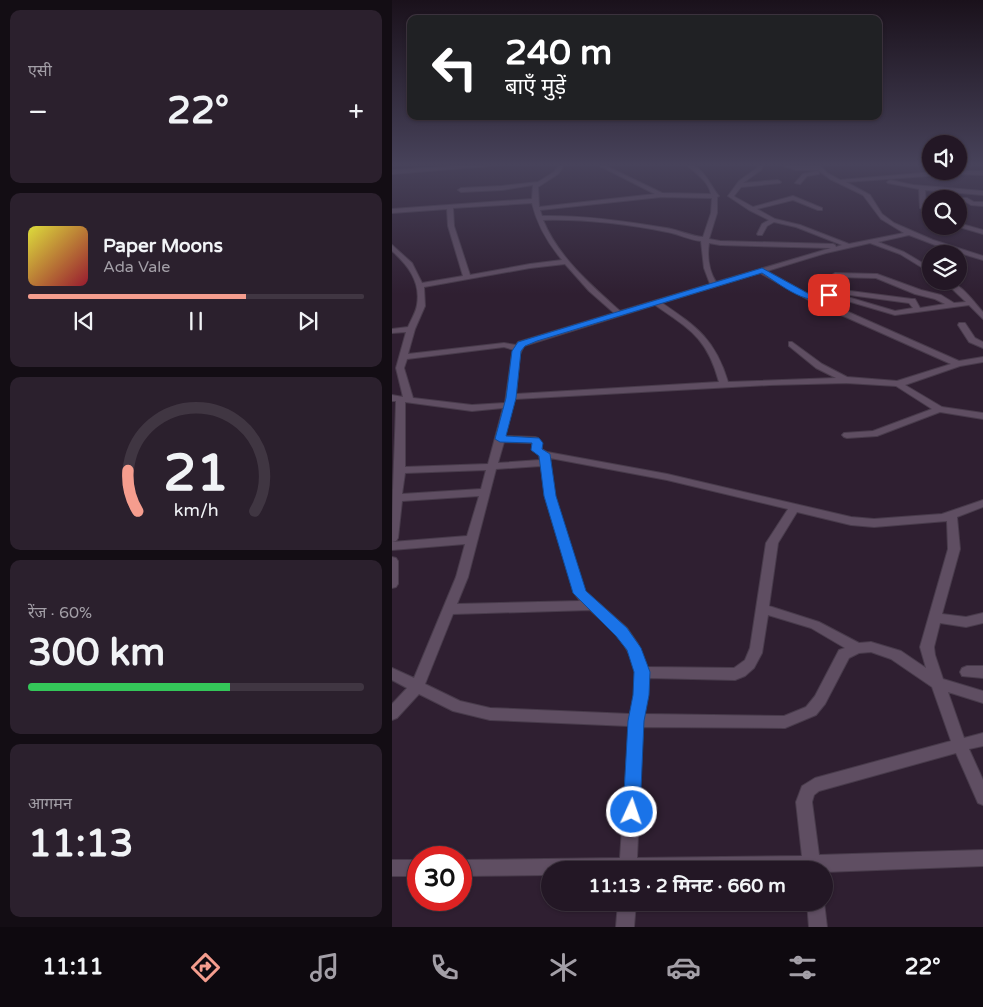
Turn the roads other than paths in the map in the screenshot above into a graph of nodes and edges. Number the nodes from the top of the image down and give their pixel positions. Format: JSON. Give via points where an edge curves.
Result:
{"nodes":[{"id":1,"x":446,"y":207,"type":"edge"},
{"id":2,"x":450,"y":207,"type":"edge"},
{"id":3,"x":552,"y":207,"type":"edge"},
{"id":4,"x":717,"y":207,"type":"edge"},
{"id":5,"x":748,"y":207,"type":"edge"},
{"id":6,"x":758,"y":207,"type":"edge"},
{"id":7,"x":816,"y":207,"type":"edge"},
{"id":8,"x":876,"y":207,"type":"edge"},
{"id":9,"x":537,"y":209,"type":"joint"},
{"id":10,"x":751,"y":209,"type":"junction"},
{"id":11,"x":820,"y":209,"type":"dead end"},
{"id":12,"x":392,"y":211,"type":"edge"},
{"id":13,"x":540,"y":218,"type":"junction"},
{"id":14,"x":773,"y":220,"type":"junction"},
{"id":15,"x":967,"y":228,"type":"edge"},
{"id":16,"x":982,"y":232,"type":"edge"},
{"id":17,"x":911,"y":233,"type":"junction"},
{"id":18,"x":760,"y":234,"type":"dead end"},
{"id":19,"x":705,"y":239,"type":"junction"},
{"id":20,"x":871,"y":242,"type":"junction"},
{"id":21,"x":843,"y":246,"type":"junction"},
{"id":22,"x":392,"y":247,"type":"edge"},
{"id":23,"x":982,"y":258,"type":"edge"},
{"id":24,"x":564,"y":262,"type":"junction"},
{"id":25,"x":922,"y":265,"type":"edge"},
{"id":26,"x":762,"y":271,"type":"junction"},
{"id":27,"x":835,"y":275,"type":"dead end"},
{"id":28,"x":467,"y":277,"type":"junction"},
{"id":29,"x":716,"y":285,"type":"junction"},
{"id":30,"x":420,"y":286,"type":"junction"},
{"id":31,"x":957,"y":290,"type":"edge"},
{"id":32,"x":850,"y":293,"type":"dead end"},
{"id":33,"x":810,"y":298,"type":"junction"},
{"id":34,"x":656,"y":303,"type":"junction"},
{"id":35,"x":971,"y":303,"type":"junction"},
{"id":36,"x":954,"y":306,"type":"junction"},
{"id":37,"x":918,"y":311,"type":"junction"},
{"id":38,"x":619,"y":314,"type":"junction"},
{"id":39,"x":982,"y":317,"type":"edge"},
{"id":40,"x":962,"y":325,"type":"dead end"},
{"id":41,"x":411,"y":330,"type":"junction"},
{"id":42,"x":392,"y":331,"type":"edge"},
{"id":43,"x":792,"y":344,"type":"dead end"},
{"id":44,"x":982,"y":346,"type":"edge"},
{"id":45,"x":518,"y":348,"type":"junction"},
{"id":46,"x":403,"y":357,"type":"junction"},
{"id":47,"x":982,"y":359,"type":"edge"},
{"id":48,"x":958,"y":364,"type":"junction"},
{"id":49,"x":846,"y":380,"type":"junction"},
{"id":50,"x":724,"y":384,"type":"junction"},
{"id":51,"x":898,"y":384,"type":"junction"},
{"id":52,"x":401,"y":400,"type":"edge"},
{"id":53,"x":510,"y":401,"type":"junction"},
{"id":54,"x":939,"y":409,"type":"junction"},
{"id":55,"x":982,"y":416,"type":"edge"},
{"id":56,"x":848,"y":435,"type":"dead end"},
{"id":57,"x":500,"y":439,"type":"junction"},
{"id":58,"x":545,"y":458,"type":"junction"},
{"id":59,"x":492,"y":466,"type":"junction"},
{"id":60,"x":400,"y":470,"type":"junction"},
{"id":61,"x":485,"y":492,"type":"junction"},
{"id":62,"x":396,"y":498,"type":"junction"},
{"id":63,"x":982,"y":503,"type":"edge"},
{"id":64,"x":795,"y":507,"type":"junction"},
{"id":65,"x":952,"y":516,"type":"junction"},
{"id":66,"x":392,"y":538,"type":"edge"},
{"id":67,"x":472,"y":540,"type":"junction"},
{"id":68,"x":392,"y":546,"type":"edge"},
{"id":69,"x":392,"y":561,"type":"edge"},
{"id":70,"x":392,"y":584,"type":"edge"},
{"id":71,"x":591,"y":605,"type":"junction"},
{"id":72,"x":762,"y":608,"type":"junction"},
{"id":73,"x":449,"y":609,"type":"junction"},
{"id":74,"x":935,"y":618,"type":"junction"},
{"id":75,"x":982,"y":618,"type":"edge"},
{"id":76,"x":857,"y":648,"type":"junction"},
{"id":77,"x":642,"y":672,"type":"junction"},
{"id":78,"x":967,"y":672,"type":"dead end"},
{"id":79,"x":982,"y":672,"type":"edge"},
{"id":80,"x":393,"y":675,"type":"edge"},
{"id":81,"x":937,"y":684,"type":"junction"},
{"id":82,"x":417,"y":687,"type":"junction"},
{"id":83,"x":982,"y":696,"type":"edge"},
{"id":84,"x":392,"y":714,"type":"edge"},
{"id":85,"x":636,"y":721,"type":"junction"},
{"id":86,"x":982,"y":739,"type":"edge"},
{"id":87,"x":959,"y":744,"type":"junction"},
{"id":88,"x":982,"y":798,"type":"edge"},
{"id":89,"x":982,"y":858,"type":"edge"},
{"id":90,"x":629,"y":861,"type":"edge"},
{"id":91,"x":811,"y":861,"type":"edge"},
{"id":92,"x":833,"y":866,"type":"edge"},
{"id":93,"x":392,"y":868,"type":"edge"},
{"id":94,"x":407,"y":868,"type":"edge"},
{"id":95,"x":472,"y":868,"type":"edge"},
{"id":96,"x":541,"y":868,"type":"edge"},
{"id":97,"x":626,"y":911,"type":"edge"},
{"id":98,"x":817,"y":911,"type":"edge"},
{"id":99,"x":625,"y":927,"type":"edge"},
{"id":100,"x":818,"y":927,"type":"edge"}],
"edges":[{"from":1,"to":12,"type":"street"},
{"from":2,"to":28,"type":"street","via":[[451,226]]},
{"from":3,"to":9,"type":"street"},
{"from":4,"to":19,"type":"street"},
{"from":5,"to":10,"type":"street"},
{"from":6,"to":10,"type":"street"},
{"from":7,"to":11,"type":"street"},
{"from":8,"to":17,"type":"street","via":[[882,217]]},
{"from":9,"to":13,"type":"street"},
{"from":10,"to":14,"type":"street"},
{"from":13,"to":19,"type":"street","via":[[576,217],[670,230],[691,239]]},
{"from":13,"to":24,"type":"street"},
{"from":14,"to":18,"type":"street","via":[[764,226]]},
{"from":14,"to":21,"type":"street","via":[[798,226]]},
{"from":15,"to":16,"type":"street"},
{"from":17,"to":20,"type":"street"},
{"from":17,"to":23,"type":"street"},
{"from":19,"to":21,"type":"street","via":[[720,243]]},
{"from":19,"to":29,"type":"street","via":[[706,264]]},
{"from":20,"to":21,"type":"street"},
{"from":20,"to":25,"type":"street","via":[[902,253]]},
{"from":21,"to":26,"type":"street"},
{"from":22,"to":30,"type":"street","via":[[410,264]]},
{"from":24,"to":28,"type":"street"},
{"from":24,"to":38,"type":"street"},
{"from":26,"to":29,"type":"street"},
{"from":26,"to":33,"type":"street"},
{"from":27,"to":36,"type":"street","via":[[877,276],[938,297]]},
{"from":28,"to":30,"type":"street"},
{"from":29,"to":34,"type":"street"},
{"from":30,"to":41,"type":"street","via":[[421,306]]},
{"from":31,"to":35,"type":"street"},
{"from":32,"to":37,"type":"street","via":[[912,301]]},
{"from":33,"to":37,"type":"street","via":[[834,295],[892,313]]},
{"from":33,"to":48,"type":"street"},
{"from":34,"to":38,"type":"street"},
{"from":34,"to":50,"type":"street","via":[[706,343],[714,353]]},
{"from":35,"to":36,"type":"street"},
{"from":35,"to":39,"type":"street"},
{"from":36,"to":37,"type":"street"},
{"from":38,"to":45,"type":"street","via":[[527,342]]},
{"from":40,"to":44,"type":"street","via":[[972,340]]},
{"from":41,"to":42,"type":"street"},
{"from":41,"to":46,"type":"street"},
{"from":43,"to":49,"type":"street","via":[[819,366]]},
{"from":45,"to":46,"type":"street","via":[[504,345]]},
{"from":45,"to":53,"type":"street"},
{"from":46,"to":52,"type":"street"},
{"from":47,"to":48,"type":"street"},
{"from":48,"to":51,"type":"street"},
{"from":49,"to":50,"type":"street"},
{"from":49,"to":51,"type":"street"},
{"from":50,"to":53,"type":"street"},
{"from":51,"to":54,"type":"street"},
{"from":52,"to":53,"type":"street","via":[[472,408]]},
{"from":52,"to":60,"type":"street"},
{"from":53,"to":57,"type":"street"},
{"from":54,"to":55,"type":"street"},
{"from":54,"to":56,"type":"street","via":[[884,431]]},
{"from":57,"to":58,"type":"street","via":[[535,440],[537,450]]},
{"from":57,"to":59,"type":"street"},
{"from":58,"to":59,"type":"street","via":[[520,466]]},
{"from":58,"to":64,"type":"street","via":[[667,477]]},
{"from":58,"to":71,"type":"street","via":[[550,496],[580,593]]},
{"from":59,"to":60,"type":"street"},
{"from":59,"to":61,"type":"street"},
{"from":60,"to":62,"type":"street"},
{"from":61,"to":62,"type":"street"},
{"from":61,"to":67,"type":"street"},
{"from":62,"to":66,"type":"street"},
{"from":63,"to":65,"type":"street"},
{"from":64,"to":65,"type":"street","via":[[830,517],[866,522]]},
{"from":64,"to":72,"type":"street","via":[[772,543]]},
{"from":65,"to":74,"type":"street","via":[[954,549]]},
{"from":67,"to":68,"type":"street"},
{"from":67,"to":73,"type":"street"},
{"from":69,"to":70,"type":"street"},
{"from":71,"to":73,"type":"street"},
{"from":71,"to":77,"type":"street","via":[[622,632],[634,648]]},
{"from":72,"to":76,"type":"street","via":[[802,619]]},
{"from":72,"to":77,"type":"street","via":[[757,648],[746,670],[735,674]]},
{"from":73,"to":82,"type":"street"},
{"from":74,"to":75,"type":"street","via":[[966,622]]},
{"from":74,"to":81,"type":"street","via":[[927,647]]},
{"from":76,"to":81,"type":"street","via":[[871,647],[896,655]]},
{"from":76,"to":85,"type":"street","via":[[840,659],[820,700],[811,711],[785,722]]},
{"from":77,"to":85,"type":"street"},
{"from":78,"to":79,"type":"street"},
{"from":80,"to":82,"type":"street"},
{"from":81,"to":83,"type":"street"},
{"from":81,"to":87,"type":"street"},
{"from":82,"to":84,"type":"street"},
{"from":82,"to":85,"type":"street","via":[[458,708],[490,714]]},
{"from":85,"to":90,"type":"street"},
{"from":86,"to":87,"type":"street"},
{"from":87,"to":88,"type":"street"},
{"from":87,"to":91,"type":"street","via":[[815,785],[806,791],[804,802]]},
{"from":89,"to":92,"type":"street"},
{"from":93,"to":94,"type":"street"},
{"from":95,"to":96,"type":"street"},
{"from":97,"to":99,"type":"street"},
{"from":98,"to":100,"type":"street"}]}
